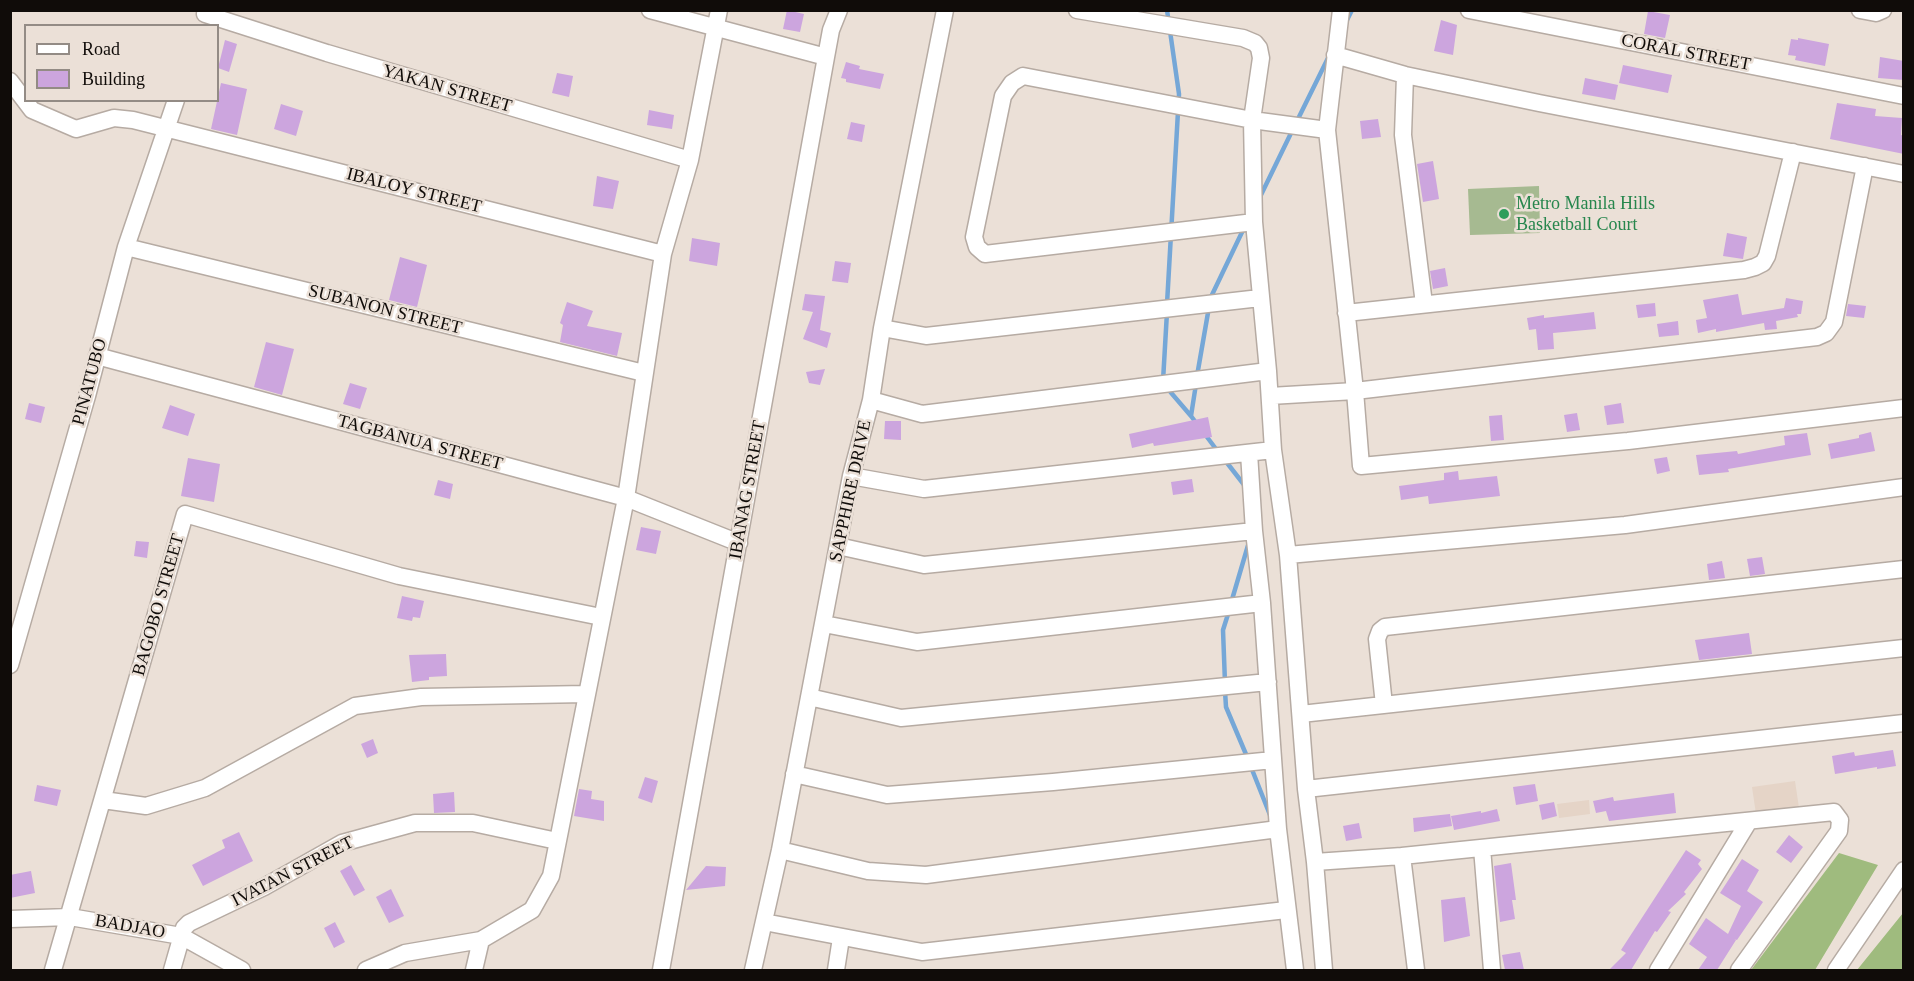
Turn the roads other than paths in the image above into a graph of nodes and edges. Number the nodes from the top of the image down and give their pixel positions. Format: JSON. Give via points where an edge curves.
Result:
{"nodes":[{"id":1,"x":650,"y":10,"type":"edge"},
{"id":2,"x":719,"y":10,"type":"edge"},
{"id":3,"x":839,"y":10,"type":"edge"},
{"id":4,"x":945,"y":10,"type":"edge"},
{"id":5,"x":1077,"y":10,"type":"edge"},
{"id":6,"x":1341,"y":10,"type":"edge"},
{"id":7,"x":1469,"y":10,"type":"edge"},
{"id":8,"x":1860,"y":10,"type":"edge"},
{"id":9,"x":1883,"y":10,"type":"edge"},
{"id":10,"x":204,"y":17,"type":"edge"},
{"id":11,"x":717,"y":28,"type":"junction"},
{"id":12,"x":1335,"y":55,"type":"junction"},
{"id":13,"x":825,"y":57,"type":"junction"},
{"id":14,"x":1405,"y":75,"type":"junction"},
{"id":15,"x":10,"y":81,"type":"edge"},
{"id":16,"x":1904,"y":96,"type":"edge"},
{"id":17,"x":24,"y":99,"type":"edge"},
{"id":18,"x":26,"y":102,"type":"edge"},
{"id":19,"x":175,"y":102,"type":"edge"},
{"id":20,"x":1252,"y":120,"type":"junction"},
{"id":21,"x":166,"y":128,"type":"junction"},
{"id":22,"x":1327,"y":130,"type":"junction"},
{"id":23,"x":1793,"y":152,"type":"junction"},
{"id":24,"x":690,"y":160,"type":"junction"},
{"id":25,"x":1865,"y":166,"type":"junction"},
{"id":26,"x":1904,"y":174,"type":"edge"},
{"id":27,"x":1254,"y":222,"type":"junction"},
{"id":28,"x":126,"y":247,"type":"junction"},
{"id":29,"x":663,"y":254,"type":"junction"},
{"id":30,"x":1260,"y":298,"type":"junction"},
{"id":31,"x":1424,"y":304,"type":"junction"},
{"id":32,"x":1346,"y":313,"type":"junction"},
{"id":33,"x":882,"y":328,"type":"junction"},
{"id":34,"x":97,"y":356,"type":"junction"},
{"id":35,"x":1268,"y":370,"type":"junction"},
{"id":36,"x":644,"y":374,"type":"junction"},
{"id":37,"x":1355,"y":391,"type":"junction"},
{"id":38,"x":1270,"y":396,"type":"junction"},
{"id":39,"x":871,"y":400,"type":"junction"},
{"id":40,"x":1904,"y":408,"type":"edge"},
{"id":41,"x":1273,"y":450,"type":"junction"},
{"id":42,"x":1249,"y":453,"type":"junction"},
{"id":43,"x":851,"y":476,"type":"junction"},
{"id":44,"x":1904,"y":487,"type":"edge"},
{"id":45,"x":626,"y":498,"type":"junction"},
{"id":46,"x":1254,"y":531,"type":"junction"},
{"id":47,"x":739,"y":543,"type":"junction"},
{"id":48,"x":838,"y":546,"type":"junction"},
{"id":49,"x":1288,"y":555,"type":"junction"},
{"id":50,"x":1904,"y":569,"type":"edge"},
{"id":51,"x":1262,"y":603,"type":"junction"},
{"id":52,"x":601,"y":617,"type":"junction"},
{"id":53,"x":824,"y":624,"type":"junction"},
{"id":54,"x":1904,"y":648,"type":"edge"},
{"id":55,"x":10,"y":665,"type":"edge"},
{"id":56,"x":1268,"y":682,"type":"junction"},
{"id":57,"x":586,"y":694,"type":"junction"},
{"id":58,"x":809,"y":697,"type":"junction"},
{"id":59,"x":1384,"y":705,"type":"junction"},
{"id":60,"x":1301,"y":714,"type":"junction"},
{"id":61,"x":1904,"y":723,"type":"edge"},
{"id":62,"x":1273,"y":760,"type":"junction"},
{"id":63,"x":794,"y":774,"type":"junction"},
{"id":64,"x":1306,"y":789,"type":"junction"},
{"id":65,"x":103,"y":800,"type":"junction"},
{"id":66,"x":1749,"y":821,"type":"junction"},
{"id":67,"x":1278,"y":830,"type":"junction"},
{"id":68,"x":557,"y":841,"type":"junction"},
{"id":69,"x":1482,"y":848,"type":"junction"},
{"id":70,"x":780,"y":850,"type":"junction"},
{"id":71,"x":1402,"y":856,"type":"junction"},
{"id":72,"x":1315,"y":862,"type":"junction"},
{"id":73,"x":1904,"y":870,"type":"edge"},
{"id":74,"x":1286,"y":910,"type":"junction"},
{"id":75,"x":70,"y":917,"type":"junction"},
{"id":76,"x":10,"y":920,"type":"edge"},
{"id":77,"x":764,"y":922,"type":"junction"},
{"id":78,"x":181,"y":936,"type":"junction"},
{"id":79,"x":842,"y":938,"type":"junction"},
{"id":80,"x":481,"y":940,"type":"junction"},
{"id":81,"x":53,"y":970,"type":"edge"},
{"id":82,"x":172,"y":970,"type":"edge"},
{"id":83,"x":242,"y":970,"type":"edge"},
{"id":84,"x":366,"y":970,"type":"edge"},
{"id":85,"x":474,"y":970,"type":"edge"},
{"id":86,"x":661,"y":970,"type":"edge"},
{"id":87,"x":753,"y":970,"type":"edge"},
{"id":88,"x":836,"y":970,"type":"edge"},
{"id":89,"x":1295,"y":970,"type":"edge"},
{"id":90,"x":1324,"y":970,"type":"edge"},
{"id":91,"x":1416,"y":970,"type":"edge"},
{"id":92,"x":1492,"y":970,"type":"edge"},
{"id":93,"x":1658,"y":970,"type":"edge"},
{"id":94,"x":1739,"y":970,"type":"edge"},
{"id":95,"x":1836,"y":970,"type":"edge"}],
"edges":[{"from":1,"to":11,"type":"street"},
{"from":2,"to":11,"type":"street"},
{"from":3,"to":13,"type":"street","name":"IBANAG STREET"},
{"from":4,"to":33,"type":"street","name":"SAPPHIRE DRIVE"},
{"from":5,"to":20,"type":"street","via":[[1255,43],[1261,58]]},
{"from":6,"to":12,"type":"street"},
{"from":7,"to":16,"type":"street","name":"CORAL STREET"},
{"from":8,"to":9,"type":"street"},
{"from":10,"to":24,"type":"street","name":"YAKAN STREET"},
{"from":11,"to":13,"type":"street"},
{"from":11,"to":24,"type":"street"},
{"from":12,"to":14,"type":"street"},
{"from":12,"to":22,"type":"street"},
{"from":13,"to":47,"type":"street","name":"IBANAG STREET"},
{"from":14,"to":23,"type":"street"},
{"from":14,"to":31,"type":"street","via":[[1403,135]]},
{"from":15,"to":17,"type":"street","name":"IBALOY STREET"},
{"from":18,"to":21,"type":"street","name":"IBALOY STREET","via":[[32,110],[76,129],[114,118]]},
{"from":19,"to":21,"type":"street","name":"PINATUBO"},
{"from":20,"to":22,"type":"street"},
{"from":20,"to":27,"type":"street"},
{"from":20,"to":27,"type":"street","via":[[1023,76],[1003,96],[974,237],[985,254]]},
{"from":21,"to":28,"type":"street","name":"PINATUBO"},
{"from":21,"to":29,"type":"street","name":"IBALOY STREET"},
{"from":22,"to":32,"type":"street"},
{"from":23,"to":25,"type":"street"},
{"from":23,"to":31,"type":"street","via":[[1767,256],[1755,267]]},
{"from":24,"to":29,"type":"street"},
{"from":25,"to":26,"type":"street"},
{"from":25,"to":37,"type":"street","via":[[1834,322],[1817,337]]},
{"from":27,"to":30,"type":"street"},
{"from":28,"to":34,"type":"street","name":"PINATUBO"},
{"from":28,"to":36,"type":"street","name":"SUBANON STREET"},
{"from":29,"to":36,"type":"street"},
{"from":30,"to":33,"type":"street","via":[[926,336]]},
{"from":30,"to":35,"type":"street"},
{"from":31,"to":32,"type":"street"},
{"from":32,"to":37,"type":"street"},
{"from":33,"to":39,"type":"street","name":"SAPPHIRE DRIVE"},
{"from":34,"to":45,"type":"street","name":"TAGBANUA STREET"},
{"from":34,"to":55,"type":"street","name":"PINATUBO"},
{"from":35,"to":38,"type":"street"},
{"from":35,"to":39,"type":"street","via":[[922,414]]},
{"from":36,"to":45,"type":"street"},
{"from":37,"to":38,"type":"street"},
{"from":37,"to":40,"type":"street","via":[[1361,466],[1628,441]]},
{"from":38,"to":41,"type":"street"},
{"from":39,"to":43,"type":"street","name":"SAPPHIRE DRIVE"},
{"from":41,"to":42,"type":"street"},
{"from":41,"to":49,"type":"street"},
{"from":42,"to":43,"type":"street","via":[[924,489]]},
{"from":42,"to":46,"type":"street"},
{"from":43,"to":48,"type":"street","name":"SAPPHIRE DRIVE"},
{"from":44,"to":49,"type":"street","via":[[1625,525]]},
{"from":45,"to":47,"type":"street","name":"TAGBANUA STREET"},
{"from":45,"to":52,"type":"street"},
{"from":46,"to":48,"type":"street","via":[[924,565]]},
{"from":46,"to":51,"type":"street"},
{"from":47,"to":86,"type":"street","name":"IBANAG STREET"},
{"from":48,"to":53,"type":"street","name":"SAPPHIRE DRIVE"},
{"from":49,"to":60,"type":"street"},
{"from":50,"to":59,"type":"street","via":[[1385,627],[1377,639]]},
{"from":51,"to":53,"type":"street","via":[[917,642]]},
{"from":51,"to":56,"type":"street"},
{"from":52,"to":57,"type":"street"},
{"from":52,"to":65,"type":"street","name":"BAGOBO STREET","via":[[399,576],[185,514]]},
{"from":53,"to":58,"type":"street","name":"SAPPHIRE DRIVE"},
{"from":54,"to":59,"type":"street"},
{"from":56,"to":58,"type":"street","via":[[901,718]]},
{"from":56,"to":62,"type":"street"},
{"from":57,"to":65,"type":"street","via":[[421,697],[355,706],[206,788],[146,806]]},
{"from":57,"to":68,"type":"street"},
{"from":58,"to":63,"type":"street","name":"SAPPHIRE DRIVE"},
{"from":59,"to":60,"type":"street"},
{"from":60,"to":64,"type":"street"},
{"from":61,"to":64,"type":"street"},
{"from":62,"to":63,"type":"street","via":[[887,795]]},
{"from":62,"to":67,"type":"street"},
{"from":63,"to":70,"type":"street","name":"SAPPHIRE DRIVE"},
{"from":64,"to":72,"type":"street"},
{"from":65,"to":75,"type":"street","name":"BAGOBO STREET"},
{"from":66,"to":69,"type":"street"},
{"from":66,"to":93,"type":"street"},
{"from":66,"to":94,"type":"street","via":[[1830,811],[1837,815],[1841,826]]},
{"from":67,"to":70,"type":"street","via":[[926,875],[868,871]]},
{"from":67,"to":74,"type":"street"},
{"from":68,"to":78,"type":"street","name":"IVATAN STREET","via":[[473,823],[415,823],[342,843],[189,923]]},
{"from":68,"to":80,"type":"street","via":[[551,876],[531,909]]},
{"from":69,"to":71,"type":"street"},
{"from":69,"to":92,"type":"street"},
{"from":70,"to":77,"type":"street","name":"SAPPHIRE DRIVE"},
{"from":71,"to":72,"type":"street"},
{"from":71,"to":91,"type":"street"},
{"from":72,"to":90,"type":"street"},
{"from":73,"to":95,"type":"street"},
{"from":74,"to":79,"type":"street","via":[[922,952]]},
{"from":74,"to":89,"type":"street"},
{"from":75,"to":76,"type":"street","name":"BADJAO"},
{"from":75,"to":78,"type":"street","name":"BADJAO"},
{"from":75,"to":81,"type":"street","name":"BAGOBO STREET"},
{"from":77,"to":79,"type":"street"},
{"from":77,"to":87,"type":"street","name":"SAPPHIRE DRIVE"},
{"from":78,"to":82,"type":"street"},
{"from":78,"to":83,"type":"street","name":"BADJAO"},
{"from":79,"to":88,"type":"street"},
{"from":80,"to":84,"type":"street","via":[[405,953]]},
{"from":80,"to":85,"type":"street"}]}
